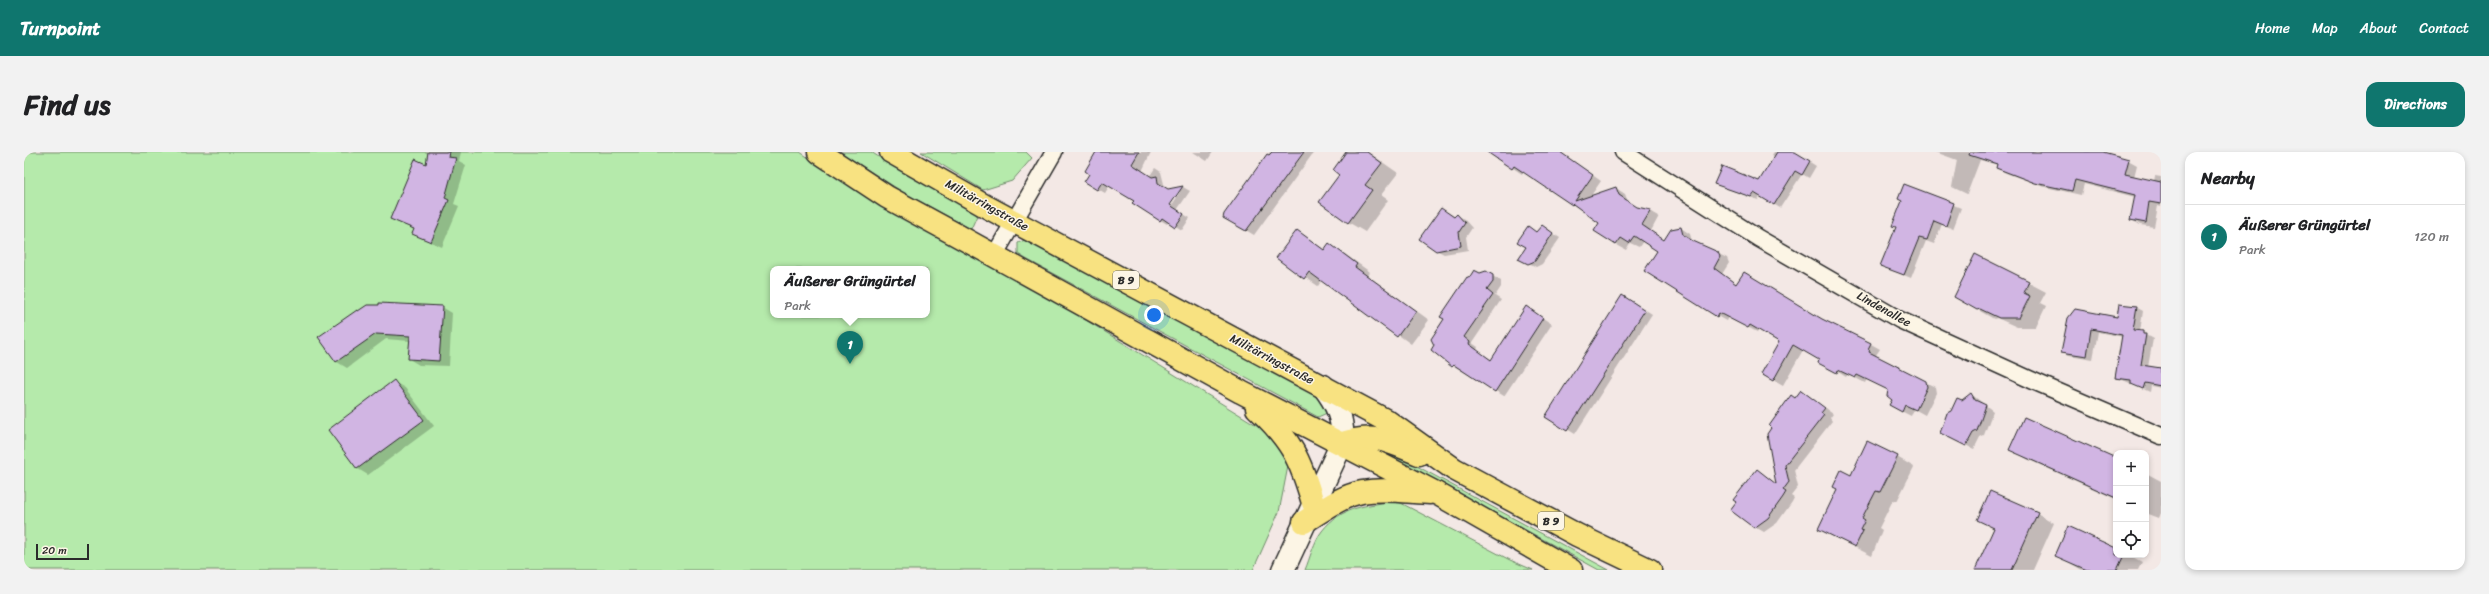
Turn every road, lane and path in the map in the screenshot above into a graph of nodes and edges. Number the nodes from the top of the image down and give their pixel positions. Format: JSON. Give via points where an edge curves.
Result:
{"nodes":[{"id":1,"x":819,"y":152,"type":"edge"},
{"id":2,"x":891,"y":152,"type":"edge"},
{"id":3,"x":1054,"y":152,"type":"edge"},
{"id":4,"x":1623,"y":152,"type":"edge"},
{"id":5,"x":1014,"y":221,"type":"junction"},
{"id":6,"x":994,"y":256,"type":"junction"},
{"id":7,"x":1323,"y":386,"type":"junction"},
{"id":8,"x":1241,"y":392,"type":"junction"},
{"id":9,"x":2161,"y":436,"type":"edge"},
{"id":10,"x":1342,"y":443,"type":"junction"},
{"id":11,"x":1454,"y":468,"type":"junction"},
{"id":12,"x":1436,"y":493,"type":"junction"},
{"id":13,"x":1309,"y":512,"type":"junction"},
{"id":14,"x":1283,"y":570,"type":"edge"},
{"id":15,"x":1571,"y":570,"type":"edge"},
{"id":16,"x":1650,"y":570,"type":"edge"}],
"edges":[{"from":1,"to":6,"type":"main road","via":[[887,196]]},
{"from":2,"to":5,"type":"main road","name":"Militärringstraße","number":"B 9"},
{"from":3,"to":5,"type":"street"},
{"from":4,"to":9,"type":"street","name":"Lindenallee","via":[[1758,238],[1900,320]]},
{"from":5,"to":6,"type":"street"},
{"from":5,"to":7,"type":"main road","name":"Militärringstraße","number":"B 9"},
{"from":6,"to":8,"type":"main road"},
{"from":7,"to":10,"type":"main road","via":[[1340,412],[1343,425]]},
{"from":7,"to":11,"type":"main road","name":"Militärringstraße","number":"B 9","via":[[1387,421]]},
{"from":8,"to":10,"type":"main road"},
{"from":8,"to":13,"type":"main road","via":[[1281,431],[1293,448]]},
{"from":10,"to":11,"type":"main road","number":"B 9","via":[[1360,437],[1375,437]]},
{"from":10,"to":12,"type":"main road"},
{"from":10,"to":13,"type":"main road"},
{"from":11,"to":16,"type":"main road","name":"Militärringstraße","number":"B 9","via":[[1577,535]]},
{"from":12,"to":13,"type":"main road","via":[[1381,490],[1361,492]]},
{"from":12,"to":15,"type":"main road"},
{"from":13,"to":14,"type":"main road"}]}
